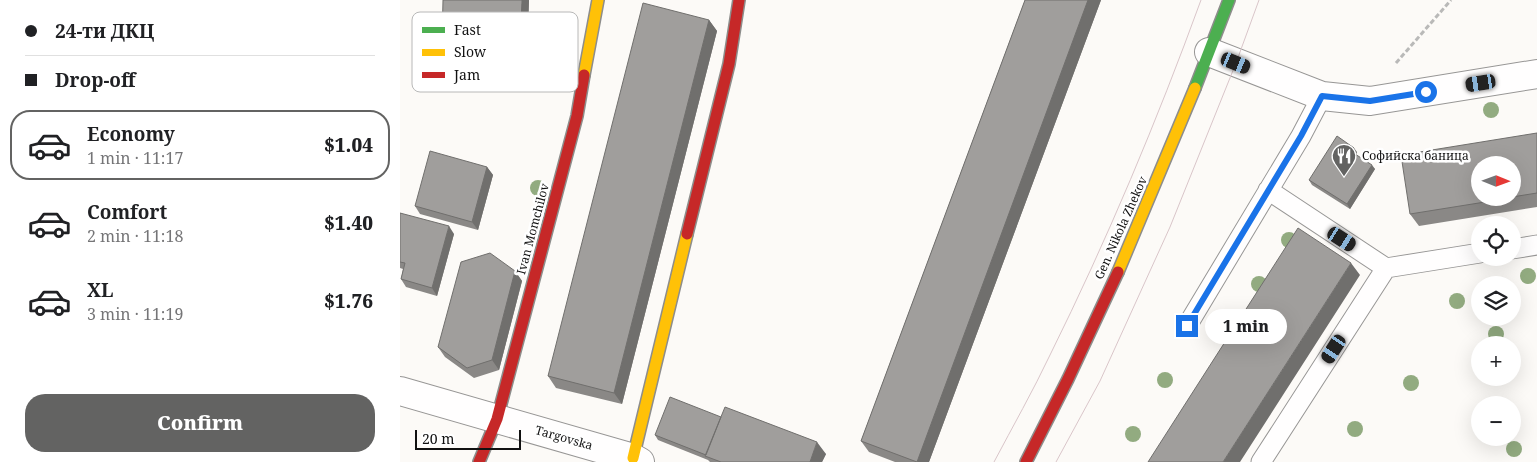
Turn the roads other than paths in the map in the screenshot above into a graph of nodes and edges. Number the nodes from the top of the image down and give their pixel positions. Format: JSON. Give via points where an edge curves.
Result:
{"nodes":[{"id":1,"x":598,"y":0,"type":"edge"},
{"id":2,"x":738,"y":0,"type":"edge"},
{"id":3,"x":1229,"y":0,"type":"edge"},
{"id":4,"x":1209,"y":52,"type":"junction"},
{"id":5,"x":1537,"y":74,"type":"edge"},
{"id":6,"x":1322,"y":96,"type":"junction"},
{"id":7,"x":1268,"y":190,"type":"junction"},
{"id":8,"x":1537,"y":245,"type":"edge"},
{"id":9,"x":1521,"y":247,"type":"edge"},
{"id":10,"x":1471,"y":255,"type":"edge"},
{"id":11,"x":1386,"y":268,"type":"junction"},
{"id":12,"x":1187,"y":326,"type":"dead end"},
{"id":13,"x":400,"y":391,"type":"edge"},
{"id":14,"x":497,"y":419,"type":"junction"},
{"id":15,"x":637,"y":460,"type":"edge"},
{"id":16,"x":479,"y":462,"type":"edge"},
{"id":17,"x":1026,"y":462,"type":"edge"},
{"id":18,"x":1261,"y":462,"type":"edge"}],
"edges":[{"from":1,"to":14,"type":"street","name":"Ivan Momchilov","via":[[576,116]]},
{"from":2,"to":15,"type":"street","via":[[729,64]]},
{"from":3,"to":4,"type":"street","name":"Gen. Nikola Zhekov"},
{"from":4,"to":6,"type":"street"},
{"from":4,"to":17,"type":"street","name":"Gen. Nikola Zhekov","via":[[1074,368]]},
{"from":5,"to":6,"type":"street","via":[[1370,101]]},
{"from":6,"to":7,"type":"lane"},
{"from":7,"to":11,"type":"lane"},
{"from":7,"to":12,"type":"lane"},
{"from":8,"to":9,"type":"lane"},
{"from":10,"to":11,"type":"lane"},
{"from":11,"to":18,"type":"lane"},
{"from":13,"to":14,"type":"street","name":"Targovska"},
{"from":14,"to":15,"type":"street","name":"Targovska"},
{"from":14,"to":16,"type":"street","name":"Ivan Momchilov"}]}
